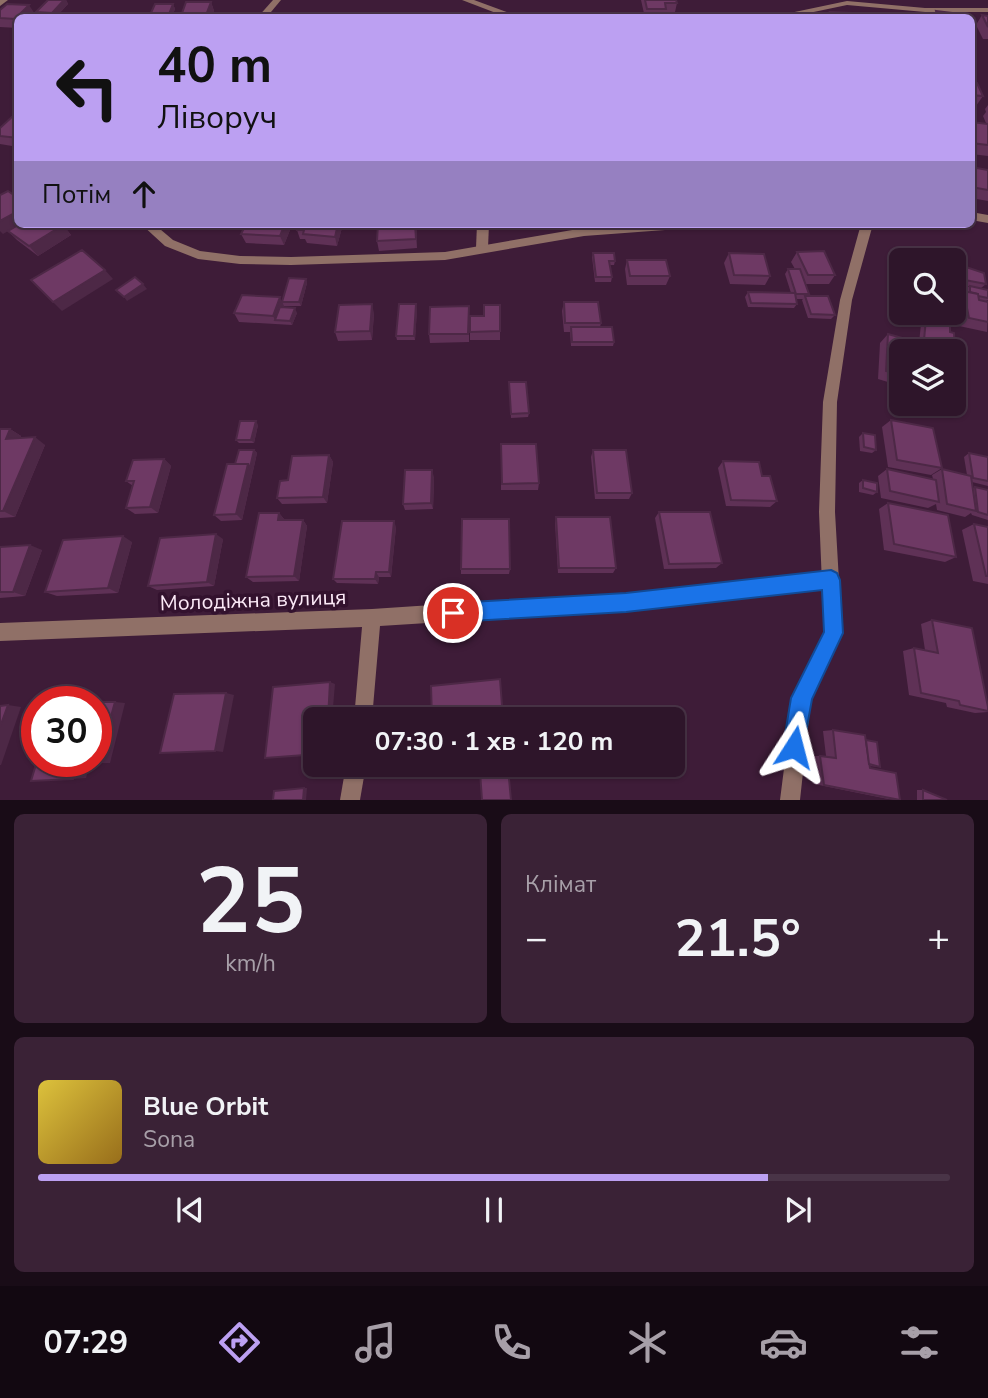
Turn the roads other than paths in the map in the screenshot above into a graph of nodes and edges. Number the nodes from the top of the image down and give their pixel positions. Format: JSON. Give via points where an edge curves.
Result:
{"nodes":[{"id":1,"x":4,"y":0,"type":"edge"},
{"id":2,"x":277,"y":0,"type":"edge"},
{"id":3,"x":466,"y":0,"type":"edge"},
{"id":4,"x":899,"y":0,"type":"edge"},
{"id":5,"x":872,"y":2,"type":"edge"},
{"id":6,"x":0,"y":4,"type":"edge"},
{"id":7,"x":906,"y":9,"type":"junction"},
{"id":8,"x":988,"y":10,"type":"edge"},
{"id":9,"x":493,"y":13,"type":"edge"},
{"id":10,"x":265,"y":14,"type":"edge"},
{"id":11,"x":788,"y":14,"type":"edge"},
{"id":12,"x":885,"y":14,"type":"edge"},
{"id":13,"x":151,"y":228,"type":"edge"},
{"id":14,"x":483,"y":228,"type":"edge"},
{"id":15,"x":638,"y":228,"type":"edge"},
{"id":16,"x":866,"y":228,"type":"edge"},
{"id":17,"x":482,"y":248,"type":"junction"},
{"id":18,"x":831,"y":580,"type":"junction"},
{"id":19,"x":372,"y":618,"type":"junction"},
{"id":20,"x":0,"y":632,"type":"edge"},
{"id":21,"x":364,"y":707,"type":"edge"},
{"id":22,"x":354,"y":777,"type":"edge"},
{"id":23,"x":350,"y":800,"type":"edge"},
{"id":24,"x":790,"y":800,"type":"edge"}],
"edges":[{"from":1,"to":6,"type":"street"},
{"from":2,"to":10,"type":"street"},
{"from":3,"to":9,"type":"street"},
{"from":4,"to":7,"type":"street"},
{"from":5,"to":7,"type":"street"},
{"from":5,"to":11,"type":"street"},
{"from":5,"to":12,"type":"street"},
{"from":7,"to":8,"type":"street"},
{"from":13,"to":17,"type":"street","via":[[183,250],[240,260],[445,256]]},
{"from":14,"to":17,"type":"street"},
{"from":15,"to":17,"type":"street"},
{"from":16,"to":18,"type":"street","via":[[846,300],[830,402],[827,512]]},
{"from":18,"to":19,"type":"street","name":"Молодіжна вулиця","via":[[626,603]]},
{"from":18,"to":24,"type":"street","via":[[834,633],[802,698]]},
{"from":19,"to":20,"type":"street","name":"Молодіжна вулиця"},
{"from":19,"to":21,"type":"street"},
{"from":22,"to":23,"type":"street"}]}
